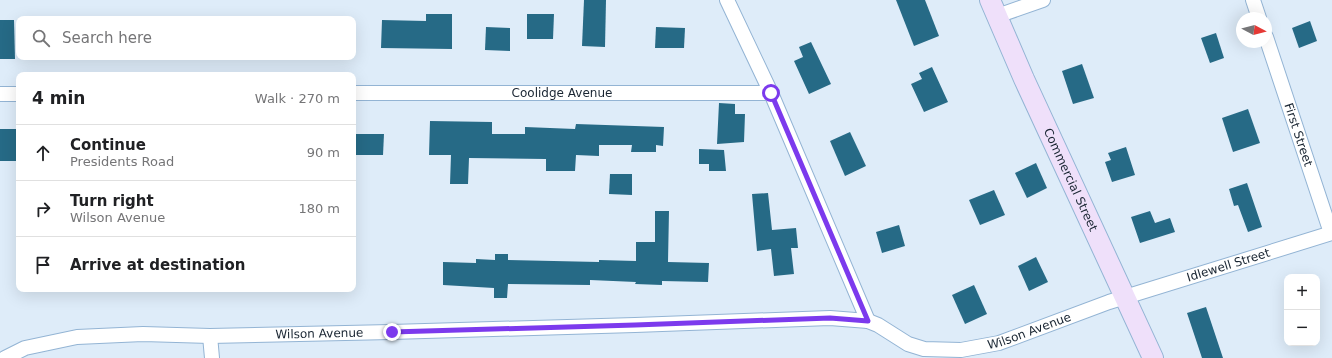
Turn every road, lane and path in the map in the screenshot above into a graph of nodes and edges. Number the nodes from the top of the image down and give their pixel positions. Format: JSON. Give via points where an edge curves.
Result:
{"nodes":[{"id":1,"x":727,"y":0,"type":"edge"},
{"id":2,"x":1043,"y":0,"type":"edge"},
{"id":3,"x":1253,"y":0,"type":"edge"},
{"id":4,"x":993,"y":8,"type":"edge"},
{"id":5,"x":1257,"y":12,"type":"edge"},
{"id":6,"x":1270,"y":48,"type":"edge"},
{"id":7,"x":356,"y":93,"type":"edge"},
{"id":8,"x":771,"y":93,"type":"junction"},
{"id":9,"x":0,"y":94,"type":"edge"},
{"id":10,"x":16,"y":94,"type":"edge"},
{"id":11,"x":1331,"y":233,"type":"edge"},
{"id":12,"x":1125,"y":297,"type":"junction"},
{"id":13,"x":868,"y":321,"type":"junction"},
{"id":14,"x":210,"y":336,"type":"junction"},
{"id":15,"x":5,"y":358,"type":"edge"},
{"id":16,"x":212,"y":358,"type":"edge"},
{"id":17,"x":1153,"y":358,"type":"edge"}],
"edges":[{"from":1,"to":8,"type":"street"},
{"from":2,"to":4,"type":"street"},
{"from":3,"to":5,"type":"street"},
{"from":4,"to":12,"type":"main road","name":"Commercial Street"},
{"from":6,"to":11,"type":"street","name":"First Street"},
{"from":7,"to":8,"type":"street","name":"Coolidge Avenue"},
{"from":8,"to":13,"type":"street"},
{"from":9,"to":10,"type":"street"},
{"from":11,"to":12,"type":"street","name":"Idlewell Street"},
{"from":12,"to":13,"type":"street","name":"Wilson Avenue","via":[[999,344],[961,350],[924,349],[908,344]]},
{"from":12,"to":17,"type":"main road","name":"Commercial Street"},
{"from":13,"to":14,"type":"street","name":"Wilson Avenue","via":[[830,318]]},
{"from":14,"to":15,"type":"street","name":"Wilson Avenue","via":[[143,334],[77,337],[26,348]]},
{"from":14,"to":16,"type":"street"}]}
